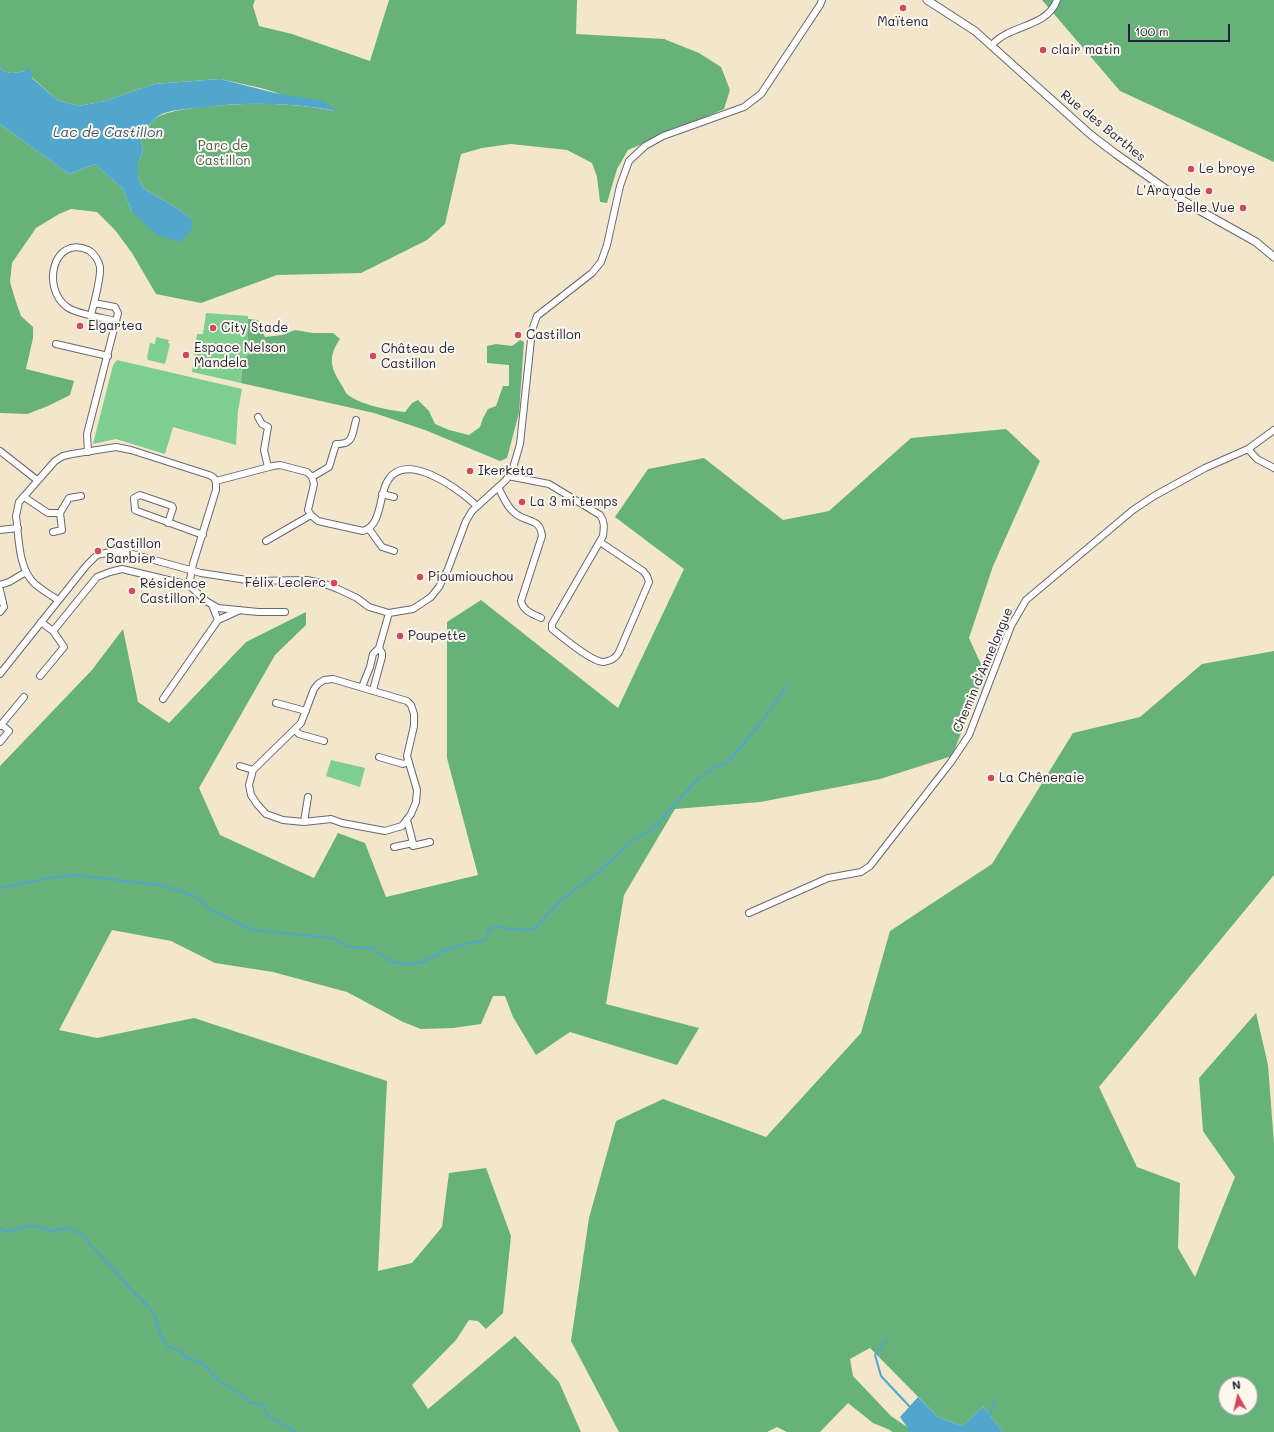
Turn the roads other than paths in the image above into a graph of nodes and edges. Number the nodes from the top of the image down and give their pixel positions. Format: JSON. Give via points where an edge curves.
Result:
{"nodes":[{"id":1,"x":822,"y":0,"type":"edge"},
{"id":2,"x":927,"y":0,"type":"edge"},
{"id":3,"x":1057,"y":0,"type":"edge"},
{"id":4,"x":992,"y":45,"type":"junction"},
{"id":5,"x":1274,"y":257,"type":"edge"},
{"id":6,"x":94,"y":303,"type":"junction"},
{"id":7,"x":91,"y":315,"type":"junction"},
{"id":8,"x":116,"y":321,"type":"junction"},
{"id":9,"x":56,"y":344,"type":"dead end"},
{"id":10,"x":108,"y":356,"type":"junction"},
{"id":11,"x":258,"y":417,"type":"dead end"},
{"id":12,"x":356,"y":420,"type":"dead end"},
{"id":13,"x":1274,"y":430,"type":"edge"},
{"id":14,"x":1248,"y":449,"type":"junction"},
{"id":15,"x":0,"y":451,"type":"edge"},
{"id":16,"x":88,"y":452,"type":"junction"},
{"id":17,"x":268,"y":467,"type":"junction"},
{"id":18,"x":1274,"y":468,"type":"edge"},
{"id":19,"x":508,"y":476,"type":"junction"},
{"id":20,"x":312,"y":477,"type":"junction"},
{"id":21,"x":37,"y":480,"type":"junction"},
{"id":22,"x":216,"y":481,"type":"junction"},
{"id":23,"x":498,"y":487,"type":"junction"},
{"id":24,"x":382,"y":494,"type":"junction"},
{"id":25,"x":81,"y":496,"type":"dead end"},
{"id":26,"x":24,"y":497,"type":"junction"},
{"id":27,"x":394,"y":497,"type":"dead end"},
{"id":28,"x":476,"y":505,"type":"junction"},
{"id":29,"x":60,"y":513,"type":"junction"},
{"id":30,"x":311,"y":515,"type":"junction"},
{"id":31,"x":168,"y":523,"type":"junction"},
{"id":32,"x":18,"y":528,"type":"junction"},
{"id":33,"x":369,"y":529,"type":"junction"},
{"id":34,"x":0,"y":530,"type":"edge"},
{"id":35,"x":53,"y":532,"type":"dead end"},
{"id":36,"x":203,"y":535,"type":"junction"},
{"id":37,"x":266,"y":541,"type":"dead end"},
{"id":38,"x":600,"y":542,"type":"junction"},
{"id":39,"x":394,"y":551,"type":"dead end"},
{"id":40,"x":192,"y":571,"type":"junction"},
{"id":41,"x":26,"y":572,"type":"junction"},
{"id":42,"x":0,"y":585,"type":"edge"},
{"id":43,"x":189,"y":585,"type":"junction"},
{"id":44,"x":0,"y":590,"type":"edge"},
{"id":45,"x":58,"y":600,"type":"junction"},
{"id":46,"x":212,"y":605,"type":"junction"},
{"id":47,"x":240,"y":610,"type":"junction"},
{"id":48,"x":0,"y":612,"type":"edge"},
{"id":49,"x":285,"y":612,"type":"dead end"},
{"id":50,"x":389,"y":613,"type":"junction"},
{"id":51,"x":541,"y":618,"type":"dead end"},
{"id":52,"x":218,"y":620,"type":"junction"},
{"id":53,"x":41,"y":622,"type":"junction"},
{"id":54,"x":53,"y":631,"type":"junction"},
{"id":55,"x":379,"y":648,"type":"junction"},
{"id":56,"x":370,"y":667,"type":"junction"},
{"id":57,"x":378,"y":669,"type":"junction"},
{"id":58,"x":0,"y":674,"type":"edge"},
{"id":59,"x":40,"y":676,"type":"dead end"},
{"id":60,"x":362,"y":687,"type":"junction"},
{"id":61,"x":373,"y":690,"type":"junction"},
{"id":62,"x":24,"y":697,"type":"dead end"},
{"id":63,"x":163,"y":699,"type":"dead end"},
{"id":64,"x":276,"y":704,"type":"dead end"},
{"id":65,"x":306,"y":711,"type":"junction"},
{"id":66,"x":0,"y":713,"type":"edge"},
{"id":67,"x":6,"y":718,"type":"junction"},
{"id":68,"x":1,"y":725,"type":"edge"},
{"id":69,"x":295,"y":730,"type":"junction"},
{"id":70,"x":324,"y":741,"type":"dead end"},
{"id":71,"x":0,"y":742,"type":"edge"},
{"id":72,"x":379,"y":757,"type":"dead end"},
{"id":73,"x":408,"y":762,"type":"junction"},
{"id":74,"x":240,"y":766,"type":"dead end"},
{"id":75,"x":253,"y":770,"type":"junction"},
{"id":76,"x":308,"y":797,"type":"dead end"},
{"id":77,"x":408,"y":820,"type":"junction"},
{"id":78,"x":304,"y":822,"type":"junction"},
{"id":79,"x":430,"y":842,"type":"dead end"},
{"id":80,"x":413,"y":843,"type":"junction"},
{"id":81,"x":394,"y":847,"type":"dead end"},
{"id":82,"x":749,"y":913,"type":"dead end"}],
"edges":[{"from":1,"to":19,"type":"street","via":[[761,94],[744,107],[663,136],[645,146],[629,161],[601,262],[592,273],[537,316],[532,330],[520,444]]},
{"from":2,"to":4,"type":"street","name":"Rue des Barthes","via":[[954,16]]},
{"from":3,"to":4,"type":"street","via":[[1046,17],[1005,35]]},
{"from":4,"to":5,"type":"street","name":"Rue des Barthes","via":[[1116,154],[1186,202],[1256,242]]},
{"from":6,"to":7,"type":"street"},
{"from":6,"to":7,"type":"street","via":[[100,265],[96,258],[83,248],[67,250],[55,263],[53,286],[58,298],[67,308]]},
{"from":6,"to":8,"type":"street","via":[[115,307],[118,313]]},
{"from":7,"to":8,"type":"street"},
{"from":8,"to":10,"type":"street"},
{"from":9,"to":10,"type":"street"},
{"from":10,"to":16,"type":"street","via":[[87,434]]},
{"from":11,"to":17,"type":"street","via":[[262,424],[268,427],[264,450]]},
{"from":12,"to":20,"type":"street","via":[[350,441],[345,445],[336,444],[330,466]]},
{"from":13,"to":14,"type":"street","name":"Chemin d’Annelongue"},
{"from":14,"to":18,"type":"street","via":[[1257,459]]},
{"from":14,"to":82,"type":"street","name":"Chemin d’Annelongue","via":[[1205,468],[1133,510],[1026,600],[1011,626],[969,735],[870,866],[861,872],[828,878]]},
{"from":15,"to":21,"type":"street"},
{"from":16,"to":21,"type":"street","via":[[63,456],[54,461]]},
{"from":16,"to":22,"type":"street","via":[[116,447],[131,450],[209,475]]},
{"from":17,"to":20,"type":"street","via":[[280,466],[307,472]]},
{"from":17,"to":22,"type":"street"},
{"from":19,"to":23,"type":"street"},
{"from":19,"to":38,"type":"street","via":[[549,484],[600,515],[604,519]]},
{"from":20,"to":30,"type":"street","via":[[314,484],[308,510]]},
{"from":21,"to":26,"type":"street"},
{"from":22,"to":36,"type":"street","via":[[216,490]]},
{"from":23,"to":28,"type":"street"},
{"from":23,"to":51,"type":"street","via":[[516,514],[536,522],[541,528],[542,536],[521,601],[526,610]]},
{"from":24,"to":27,"type":"street"},
{"from":24,"to":28,"type":"street","via":[[392,475],[401,470],[412,469],[438,478]]},
{"from":24,"to":33,"type":"street","via":[[374,524]]},
{"from":25,"to":29,"type":"street","via":[[69,498]]},
{"from":26,"to":29,"type":"street","via":[[48,514]]},
{"from":26,"to":32,"type":"street","via":[[17,508]]},
{"from":28,"to":50,"type":"street","via":[[466,521],[448,569],[431,597],[413,609]]},
{"from":29,"to":35,"type":"street","via":[[62,530]]},
{"from":30,"to":33,"type":"street","via":[[318,521],[363,531]]},
{"from":30,"to":37,"type":"street"},
{"from":31,"to":31,"type":"street","via":[[135,510],[134,498],[140,495],[172,506]]},
{"from":31,"to":36,"type":"street"},
{"from":32,"to":34,"type":"street"},
{"from":32,"to":41,"type":"street"},
{"from":33,"to":39,"type":"street","via":[[382,547]]},
{"from":36,"to":40,"type":"street"},
{"from":38,"to":38,"type":"street","via":[[552,624],[552,630],[593,659],[604,662],[616,658],[649,582],[643,571]]},
{"from":40,"to":43,"type":"street"},
{"from":40,"to":45,"type":"street","via":[[125,552],[110,552],[97,555]]},
{"from":40,"to":50,"type":"street","via":[[253,581],[307,580],[338,589],[358,598],[369,607]]},
{"from":41,"to":42,"type":"street"},
{"from":41,"to":45,"type":"street","via":[[35,584]]},
{"from":43,"to":46,"type":"street"},
{"from":43,"to":54,"type":"street","via":[[122,569],[110,572],[97,577]]},
{"from":44,"to":48,"type":"street","via":[[4,607]]},
{"from":45,"to":53,"type":"street"},
{"from":46,"to":47,"type":"street"},
{"from":46,"to":52,"type":"street"},
{"from":47,"to":49,"type":"street"},
{"from":47,"to":52,"type":"street"},
{"from":50,"to":55,"type":"street"},
{"from":52,"to":63,"type":"street"},
{"from":53,"to":54,"type":"street"},
{"from":53,"to":58,"type":"street"},
{"from":54,"to":59,"type":"street","via":[[64,647]]},
{"from":55,"to":56,"type":"street","via":[[373,654]]},
{"from":55,"to":57,"type":"street","via":[[382,657]]},
{"from":56,"to":57,"type":"street"},
{"from":56,"to":60,"type":"street"},
{"from":57,"to":61,"type":"street"},
{"from":60,"to":61,"type":"street"},
{"from":60,"to":65,"type":"street","via":[[333,679],[324,680],[314,689]]},
{"from":61,"to":73,"type":"street","via":[[407,701],[411,705],[414,726]]},
{"from":62,"to":67,"type":"street"},
{"from":64,"to":65,"type":"street"},
{"from":65,"to":69,"type":"street"},
{"from":66,"to":67,"type":"street"},
{"from":67,"to":68,"type":"street"},
{"from":68,"to":71,"type":"street","via":[[9,731]]},
{"from":69,"to":70,"type":"street","via":[[299,734]]},
{"from":69,"to":75,"type":"street"},
{"from":72,"to":73,"type":"street","via":[[403,764]]},
{"from":73,"to":77,"type":"street","via":[[416,790],[416,802]]},
{"from":74,"to":75,"type":"street"},
{"from":75,"to":78,"type":"street","via":[[249,785],[251,795],[266,814],[283,820]]},
{"from":76,"to":78,"type":"street"},
{"from":77,"to":78,"type":"street","via":[[402,826],[385,831],[331,819]]},
{"from":77,"to":80,"type":"street"},
{"from":79,"to":80,"type":"street","via":[[413,846]]},
{"from":80,"to":81,"type":"street"}]}
